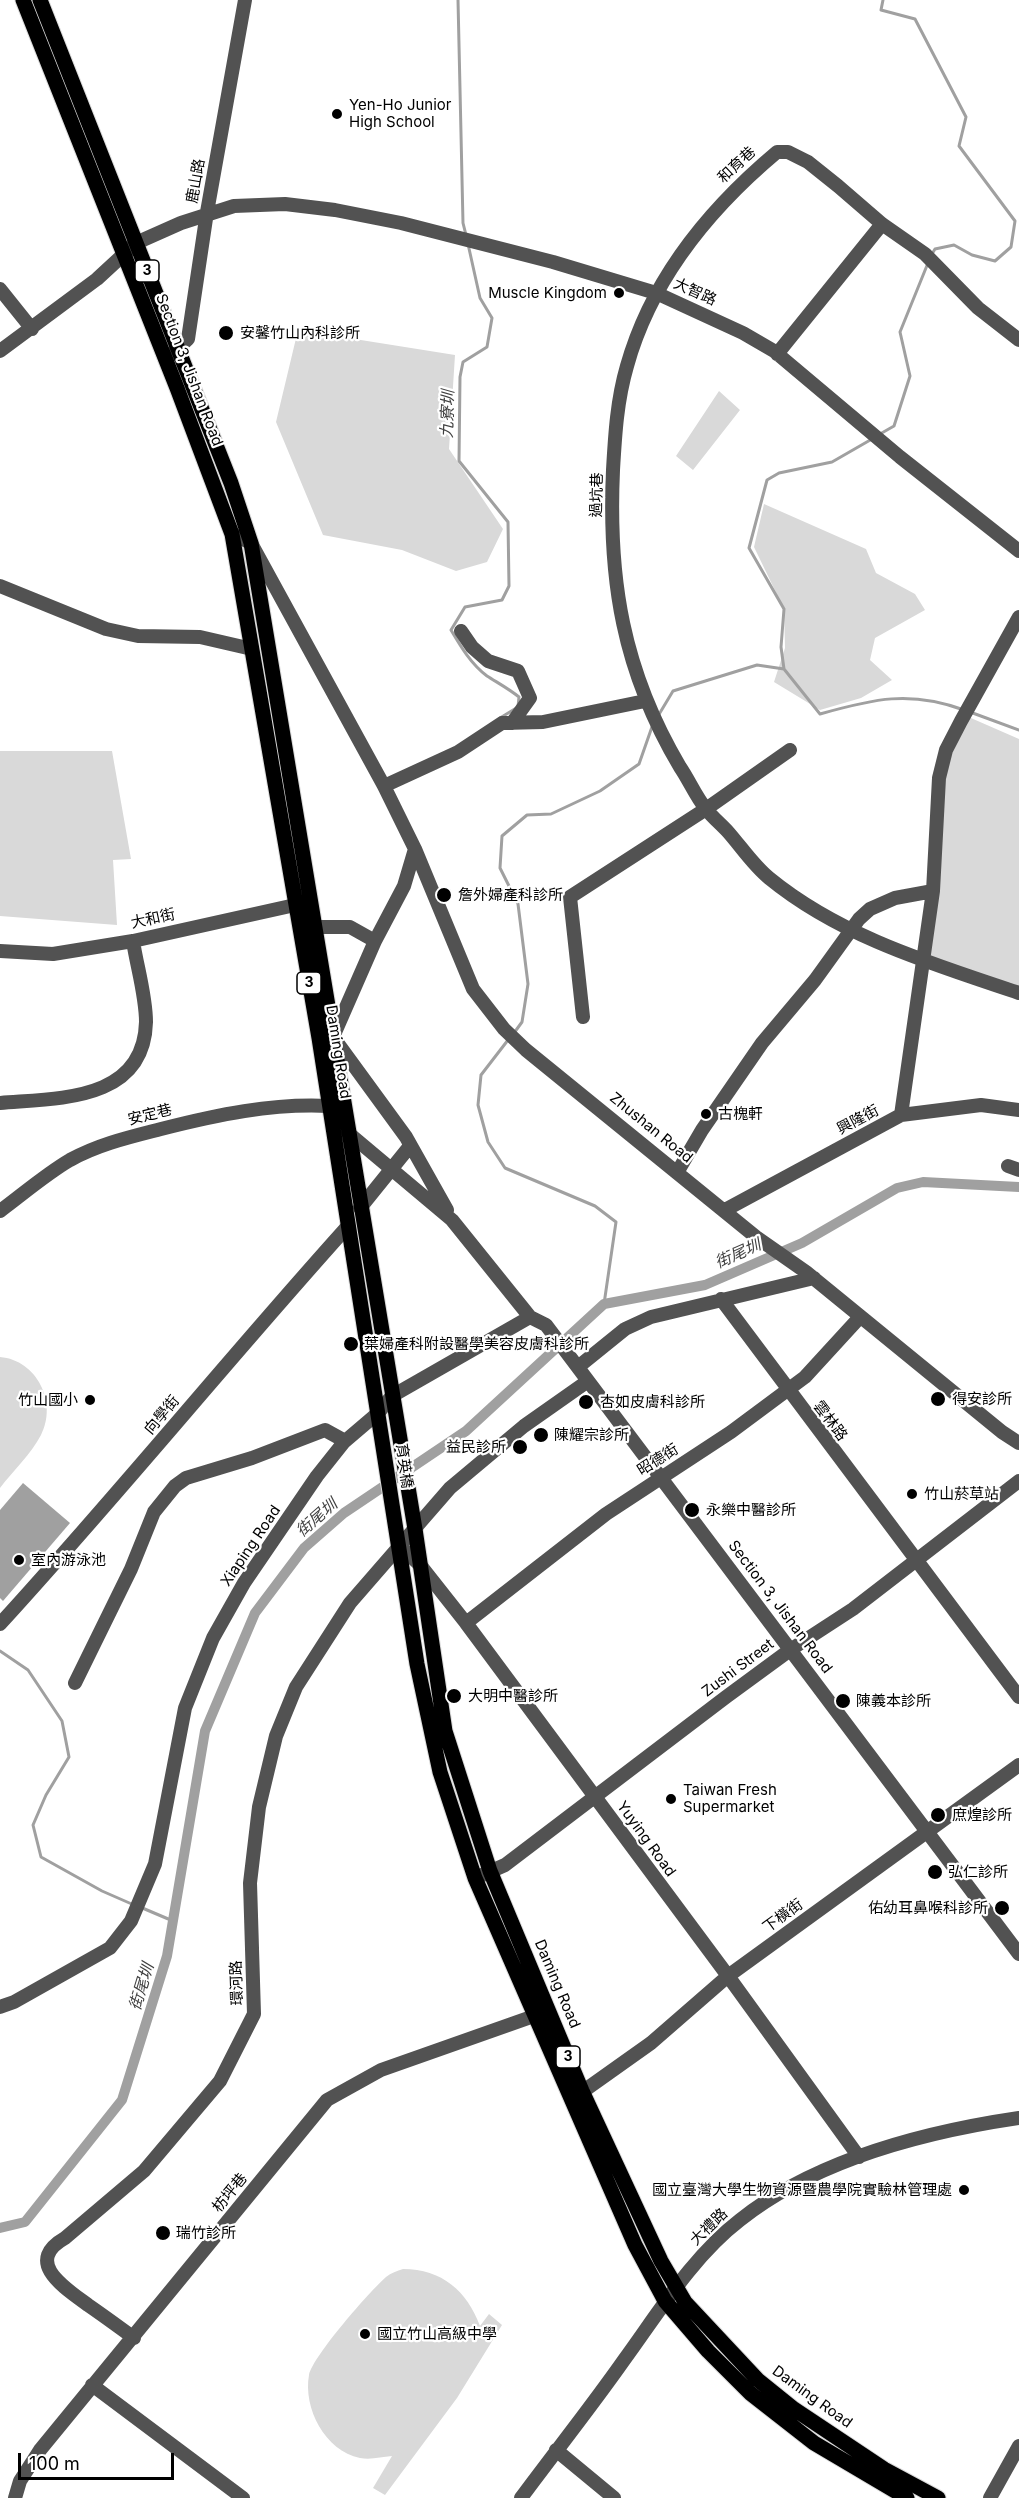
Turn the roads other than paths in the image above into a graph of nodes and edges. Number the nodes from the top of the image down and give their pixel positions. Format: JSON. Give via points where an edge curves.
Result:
{"nodes":[{"id":1,"x":23,"y":0,"type":"edge"},
{"id":2,"x":40,"y":0,"type":"edge"},
{"id":3,"x":245,"y":0,"type":"edge"},
{"id":4,"x":207,"y":212,"type":"junction"},
{"id":5,"x":882,"y":224,"type":"junction"},
{"id":6,"x":136,"y":243,"type":"junction"},
{"id":7,"x":125,"y":255,"type":"junction"},
{"id":8,"x":0,"y":289,"type":"edge"},
{"id":9,"x":656,"y":293,"type":"junction"},
{"id":10,"x":32,"y":329,"type":"junction"},
{"id":11,"x":1019,"y":340,"type":"edge"},
{"id":12,"x":0,"y":351,"type":"edge"},
{"id":13,"x":777,"y":354,"type":"junction"},
{"id":14,"x":172,"y":355,"type":"junction"},
{"id":15,"x":232,"y":534,"type":"junction"},
{"id":16,"x":251,"y":543,"type":"junction"},
{"id":17,"x":1019,"y":551,"type":"edge"},
{"id":18,"x":0,"y":586,"type":"edge"},
{"id":19,"x":1019,"y":617,"type":"edge"},
{"id":20,"x":461,"y":631,"type":"dead end"},
{"id":21,"x":252,"y":649,"type":"junction"},
{"id":22,"x":647,"y":706,"type":"junction"},
{"id":23,"x":512,"y":723,"type":"junction"},
{"id":24,"x":790,"y":750,"type":"dead end"},
{"id":25,"x":384,"y":786,"type":"junction"},
{"id":26,"x":706,"y":809,"type":"junction"},
{"id":27,"x":415,"y":849,"type":"junction"},
{"id":28,"x":933,"y":891,"type":"junction"},
{"id":29,"x":311,"y":900,"type":"junction"},
{"id":30,"x":296,"y":906,"type":"junction"},
{"id":31,"x":315,"y":927,"type":"junction"},
{"id":32,"x":851,"y":929,"type":"junction"},
{"id":33,"x":133,"y":941,"type":"junction"},
{"id":34,"x":375,"y":941,"type":"junction"},
{"id":35,"x":0,"y":951,"type":"edge"},
{"id":36,"x":923,"y":961,"type":"junction"},
{"id":37,"x":1019,"y":993,"type":"edge"},
{"id":38,"x":583,"y":1017,"type":"dead end"},
{"id":39,"x":504,"y":1029,"type":"joint"},
{"id":40,"x":326,"y":1037,"type":"junction"},
{"id":41,"x":0,"y":1103,"type":"edge"},
{"id":42,"x":329,"y":1106,"type":"junction"},
{"id":43,"x":1019,"y":1110,"type":"edge"},
{"id":44,"x":902,"y":1115,"type":"junction"},
{"id":45,"x":348,"y":1135,"type":"junction"},
{"id":46,"x":410,"y":1146,"type":"junction"},
{"id":47,"x":391,"y":1167,"type":"junction"},
{"id":48,"x":678,"y":1171,"type":"junction"},
{"id":49,"x":360,"y":1208,"type":"junction"},
{"id":50,"x":725,"y":1210,"type":"junction"},
{"id":51,"x":0,"y":1211,"type":"edge"},
{"id":52,"x":452,"y":1220,"type":"junction"},
{"id":53,"x":348,"y":1226,"type":"junction"},
{"id":54,"x":814,"y":1278,"type":"junction"},
{"id":55,"x":721,"y":1299,"type":"junction"},
{"id":56,"x":530,"y":1317,"type":"junction"},
{"id":57,"x":860,"y":1317,"type":"junction"},
{"id":58,"x":578,"y":1366,"type":"junction"},
{"id":59,"x":588,"y":1381,"type":"junction"},
{"id":60,"x":786,"y":1390,"type":"junction"},
{"id":61,"x":392,"y":1396,"type":"junction"},
{"id":62,"x":378,"y":1413,"type":"junction"},
{"id":63,"x":399,"y":1429,"type":"joint"},
{"id":64,"x":382,"y":1434,"type":"joint"},
{"id":65,"x":345,"y":1441,"type":"junction"},
{"id":66,"x":1019,"y":1443,"type":"edge"},
{"id":67,"x":660,"y":1477,"type":"junction"},
{"id":68,"x":1019,"y":1481,"type":"edge"},
{"id":69,"x":408,"y":1488,"type":"joint"},
{"id":70,"x":391,"y":1503,"type":"joint"},
{"id":71,"x":415,"y":1528,"type":"junction"},
{"id":72,"x":400,"y":1546,"type":"junction"},
{"id":73,"x":916,"y":1560,"type":"junction"},
{"id":74,"x":421,"y":1566,"type":"junction"},
{"id":75,"x":466,"y":1623,"type":"junction"},
{"id":76,"x":0,"y":1624,"type":"edge"},
{"id":77,"x":790,"y":1650,"type":"junction"},
{"id":78,"x":75,"y":1683,"type":"dead end"},
{"id":79,"x":1019,"y":1697,"type":"edge"},
{"id":80,"x":1019,"y":1765,"type":"edge"},
{"id":81,"x":595,"y":1797,"type":"junction"},
{"id":82,"x":926,"y":1833,"type":"junction"},
{"id":83,"x":490,"y":1871,"type":"junction"},
{"id":84,"x":475,"y":1878,"type":"junction"},
{"id":85,"x":1019,"y":1954,"type":"edge"},
{"id":86,"x":729,"y":1976,"type":"junction"},
{"id":87,"x":0,"y":2007,"type":"edge"},
{"id":88,"x":548,"y":2007,"type":"junction"},
{"id":89,"x":534,"y":2016,"type":"junction"},
{"id":90,"x":577,"y":2096,"type":"junction"},
{"id":91,"x":1019,"y":2118,"type":"edge"},
{"id":92,"x":859,"y":2157,"type":"junction"},
{"id":93,"x":678,"y":2289,"type":"junction"},
{"id":94,"x":665,"y":2301,"type":"junction"},
{"id":95,"x":134,"y":2338,"type":"junction"},
{"id":96,"x":92,"y":2385,"type":"junction"},
{"id":97,"x":1019,"y":2446,"type":"edge"},
{"id":98,"x":556,"y":2450,"type":"junction"},
{"id":99,"x":237,"y":2496,"type":"edge"},
{"id":100,"x":15,"y":2498,"type":"edge"},
{"id":101,"x":520,"y":2498,"type":"edge"},
{"id":102,"x":614,"y":2498,"type":"edge"},
{"id":103,"x":907,"y":2498,"type":"edge"},
{"id":104,"x":938,"y":2498,"type":"edge"},
{"id":105,"x":990,"y":2498,"type":"edge"}],
"edges":[{"from":1,"to":7,"type":"main road","name":"Section 3, Jishan Road","number":"3"},
{"from":2,"to":6,"type":"main road","name":"Section 3, Jishan Road","number":"3"},
{"from":3,"to":4,"type":"street","name":"鹿山路"},
{"from":4,"to":6,"type":"street","name":"大智路"},
{"from":4,"to":9,"type":"street","name":"大智路","via":[[234,206],[285,204],[335,210],[469,241]]},
{"from":4,"to":14,"type":"street","name":"鹿山路","via":[[188,339]]},
{"from":5,"to":9,"type":"street","name":"和育巷","via":[[808,162],[788,152],[777,152],[728,197],[677,257]]},
{"from":5,"to":11,"type":"street","name":"和育巷","via":[[942,268],[978,308]]},
{"from":5,"to":13,"type":"street"},
{"from":6,"to":7,"type":"street","name":"大智路"},
{"from":6,"to":14,"type":"main road","name":"Section 3, Jishan Road","number":"3"},
{"from":7,"to":10,"type":"street","name":"大智路"},
{"from":7,"to":14,"type":"main road","name":"Section 3, Jishan Road","number":"3"},
{"from":8,"to":10,"type":"street"},
{"from":9,"to":13,"type":"street","name":"大智路","via":[[743,333]]},
{"from":9,"to":22,"type":"street","name":"過坑巷","via":[[627,365],[616,420],[612,498],[617,592],[630,657]]},
{"from":10,"to":12,"type":"street","name":"大智路"},
{"from":13,"to":17,"type":"street","name":"大智路"},
{"from":14,"to":15,"type":"main road","name":"Section 3, Jishan Road","number":"3"},
{"from":14,"to":16,"type":"main road","name":"Section 3, Jishan Road","number":"3","via":[[231,483]]},
{"from":15,"to":16,"type":"street"},
{"from":15,"to":21,"type":"main road","name":"Daming Road","number":"3"},
{"from":16,"to":25,"type":"street","name":"Section 3, Jishan Road"},
{"from":16,"to":29,"type":"main road","name":"Daming Road","number":"3"},
{"from":18,"to":21,"type":"street","via":[[106,629],[138,636],[200,637]]},
{"from":19,"to":28,"type":"street","via":[[946,750],[939,778]]},
{"from":20,"to":23,"type":"street","via":[[488,661],[518,671],[530,698]]},
{"from":21,"to":30,"type":"main road","name":"Daming Road","number":"3"},
{"from":22,"to":23,"type":"street"},
{"from":22,"to":26,"type":"street","name":"過坑巷"},
{"from":23,"to":25,"type":"street","via":[[502,723],[458,752]]},
{"from":24,"to":26,"type":"street"},
{"from":25,"to":27,"type":"street","name":"Section 3, Jishan Road"},
{"from":26,"to":32,"type":"street","name":"過坑巷","via":[[767,877],[813,911]]},
{"from":26,"to":38,"type":"street","via":[[570,897]]},
{"from":27,"to":34,"type":"street","via":[[404,886]]},
{"from":27,"to":39,"type":"street","name":"Section 3, Jishan Road","via":[[474,989]]},
{"from":28,"to":32,"type":"street","via":[[895,898],[870,909]]},
{"from":28,"to":36,"type":"street"},
{"from":29,"to":30,"type":"street","name":"大和街"},
{"from":29,"to":31,"type":"main road","name":"Daming Road","number":"3"},
{"from":30,"to":33,"type":"street","name":"大和街"},
{"from":30,"to":40,"type":"main road","name":"Daming Road","number":"3"},
{"from":31,"to":34,"type":"street","via":[[350,927]]},
{"from":31,"to":40,"type":"main road","name":"Daming Road","number":"3"},
{"from":32,"to":36,"type":"street","name":"過坑巷"},
{"from":32,"to":48,"type":"street","via":[[815,980],[762,1043]]},
{"from":33,"to":35,"type":"street","name":"大和街","via":[[53,954]]},
{"from":33,"to":41,"type":"street","via":[[146,1021],[142,1046],[131,1068],[122,1078],[94,1092],[71,1098]]},
{"from":34,"to":40,"type":"street"},
{"from":36,"to":37,"type":"street","name":"過坑巷"},
{"from":36,"to":44,"type":"street"},
{"from":39,"to":48,"type":"street","name":"Zhushan Road"},
{"from":40,"to":42,"type":"main road","name":"Daming Road","number":"3"},
{"from":40,"to":45,"type":"main road","name":"Daming Road","number":"3"},
{"from":40,"to":46,"type":"street"},
{"from":42,"to":45,"type":"street"},
{"from":42,"to":51,"type":"street","name":"安定巷","via":[[297,1104],[256,1109],[104,1143],[69,1161]]},
{"from":42,"to":53,"type":"main road","name":"Daming Road","number":"3"},
{"from":43,"to":44,"type":"street","name":"興隆街","via":[[981,1105]]},
{"from":44,"to":50,"type":"street","name":"興隆街"},
{"from":45,"to":47,"type":"street"},
{"from":45,"to":49,"type":"main road","name":"Daming Road","number":"3"},
{"from":46,"to":47,"type":"street"},
{"from":46,"to":52,"type":"street"},
{"from":47,"to":49,"type":"street"},
{"from":47,"to":52,"type":"street"},
{"from":48,"to":50,"type":"street","name":"Zhushan Road"},
{"from":49,"to":61,"type":"main road","name":"Daming Road","number":"3"},
{"from":50,"to":54,"type":"street","name":"Zhushan Road"},
{"from":52,"to":56,"type":"street"},
{"from":53,"to":62,"type":"main road","name":"Daming Road","number":"3"},
{"from":53,"to":76,"type":"street","name":"向學街","via":[[76,1542]]},
{"from":54,"to":55,"type":"street"},
{"from":54,"to":57,"type":"street"},
{"from":55,"to":58,"type":"street","via":[[651,1317],[625,1329]]},
{"from":55,"to":60,"type":"street","name":"雲林路"},
{"from":56,"to":58,"type":"street","name":"Section 3, Jishan Road","via":[[546,1325]]},
{"from":56,"to":61,"type":"street","name":"Xiaping Road"},
{"from":57,"to":60,"type":"street","name":"昭德街","via":[[805,1377]]},
{"from":57,"to":66,"type":"street"},
{"from":58,"to":59,"type":"street","name":"Section 3, Jishan Road"},
{"from":59,"to":67,"type":"street","name":"Section 3, Jishan Road"},
{"from":59,"to":71,"type":"street","name":"環河路","via":[[490,1452],[450,1488]]},
{"from":60,"to":67,"type":"street","name":"昭德街","via":[[731,1432]]},
{"from":60,"to":73,"type":"street","name":"雲林路"},
{"from":61,"to":62,"type":"street","name":"Xiaping Road"},
{"from":61,"to":63,"type":"main road","name":"Daming Road","number":"3"},
{"from":62,"to":64,"type":"main road","name":"Daming Road","number":"3"},
{"from":62,"to":65,"type":"street","name":"Xiaping Road"},
{"from":63,"to":69,"type":"main road","name":"育英橋","number":"3"},
{"from":64,"to":70,"type":"main road","name":"育英橋","number":"3"},
{"from":65,"to":78,"type":"street","via":[[325,1430],[186,1478],[175,1486],[154,1512],[131,1569]]},
{"from":65,"to":87,"type":"street","name":"Xiaping Road","via":[[244,1583],[213,1638],[185,1708],[155,1864],[131,1921],[110,1948]]},
{"from":67,"to":75,"type":"street","name":"昭德街"},
{"from":67,"to":77,"type":"street","name":"Section 3, Jishan Road"},
{"from":68,"to":73,"type":"street","name":"Zushi Street"},
{"from":69,"to":71,"type":"main road","name":"Daming Road","number":"3"},
{"from":70,"to":72,"type":"main road","name":"Daming Road","number":"3"},
{"from":71,"to":72,"type":"street","name":"環河路"},
{"from":71,"to":74,"type":"main road","name":"Daming Road","number":"3"},
{"from":72,"to":74,"type":"street","name":"Yuying Road"},
{"from":72,"to":84,"type":"main road","name":"Daming Road","number":"3","via":[[430,1735]]},
{"from":72,"to":95,"type":"street","name":"環河路","via":[[356,1595],[321,1646],[296,1688],[276,1736],[259,1807],[250,1883],[254,2014],[237,2053],[220,2081],[144,2171],[53,2245],[47,2257],[56,2282]]},
{"from":73,"to":77,"type":"street","name":"Zushi Street","via":[[853,1609]]},
{"from":73,"to":79,"type":"street","name":"雲林路"},
{"from":74,"to":75,"type":"street","name":"Yuying Road"},
{"from":74,"to":83,"type":"main road","name":"Daming Road","number":"3","via":[[445,1731]]},
{"from":75,"to":81,"type":"street","name":"Yuying Road"},
{"from":77,"to":81,"type":"street","name":"Zushi Street"},
{"from":77,"to":82,"type":"street","name":"Section 3, Jishan Road"},
{"from":80,"to":82,"type":"street","name":"下橫街"},
{"from":81,"to":83,"type":"street","name":"Zushi Street","via":[[506,1864]]},
{"from":81,"to":86,"type":"street","name":"Yuying Road"},
{"from":82,"to":85,"type":"street","name":"Section 3, Jishan Road"},
{"from":82,"to":86,"type":"street","name":"下橫街"},
{"from":83,"to":84,"type":"street","name":"Zushi Street"},
{"from":83,"to":88,"type":"main road","name":"Daming Road","number":"3"},
{"from":84,"to":89,"type":"main road","name":"Daming Road","number":"3"},
{"from":86,"to":90,"type":"street","name":"下橫街","via":[[651,2043]]},
{"from":86,"to":92,"type":"street","name":"Yuying Road"},
{"from":88,"to":89,"type":"street","name":"枋坪巷"},
{"from":88,"to":90,"type":"main road","name":"Daming Road","number":"3"},
{"from":89,"to":90,"type":"main road","name":"Daming Road","number":"3"},
{"from":89,"to":95,"type":"street","name":"枋坪巷","via":[[381,2070],[327,2100]]},
{"from":90,"to":93,"type":"main road","name":"Daming Road","number":"3"},
{"from":90,"to":94,"type":"main road","name":"Daming Road","number":"3","via":[[635,2245]]},
{"from":91,"to":92,"type":"street","name":"大禮路","via":[[921,2137]]},
{"from":92,"to":93,"type":"street","name":"大禮路","via":[[786,2190],[740,2219],[702,2255]]},
{"from":93,"to":94,"type":"street","name":"大禮路"},
{"from":93,"to":104,"type":"main road","name":"Daming Road","number":"3","via":[[758,2380],[794,2409],[884,2469]]},
{"from":94,"to":98,"type":"street","name":"大禮路"},
{"from":94,"to":103,"type":"main road","name":"Daming Road","number":"3","via":[[750,2393],[814,2443]]},
{"from":95,"to":96,"type":"street","name":"枋坪巷"},
{"from":96,"to":99,"type":"street"},
{"from":96,"to":100,"type":"street","name":"枋坪巷","via":[[40,2450],[20,2481]]},
{"from":97,"to":105,"type":"street"},
{"from":98,"to":101,"type":"street","name":"大禮路"},
{"from":98,"to":102,"type":"street"}]}
